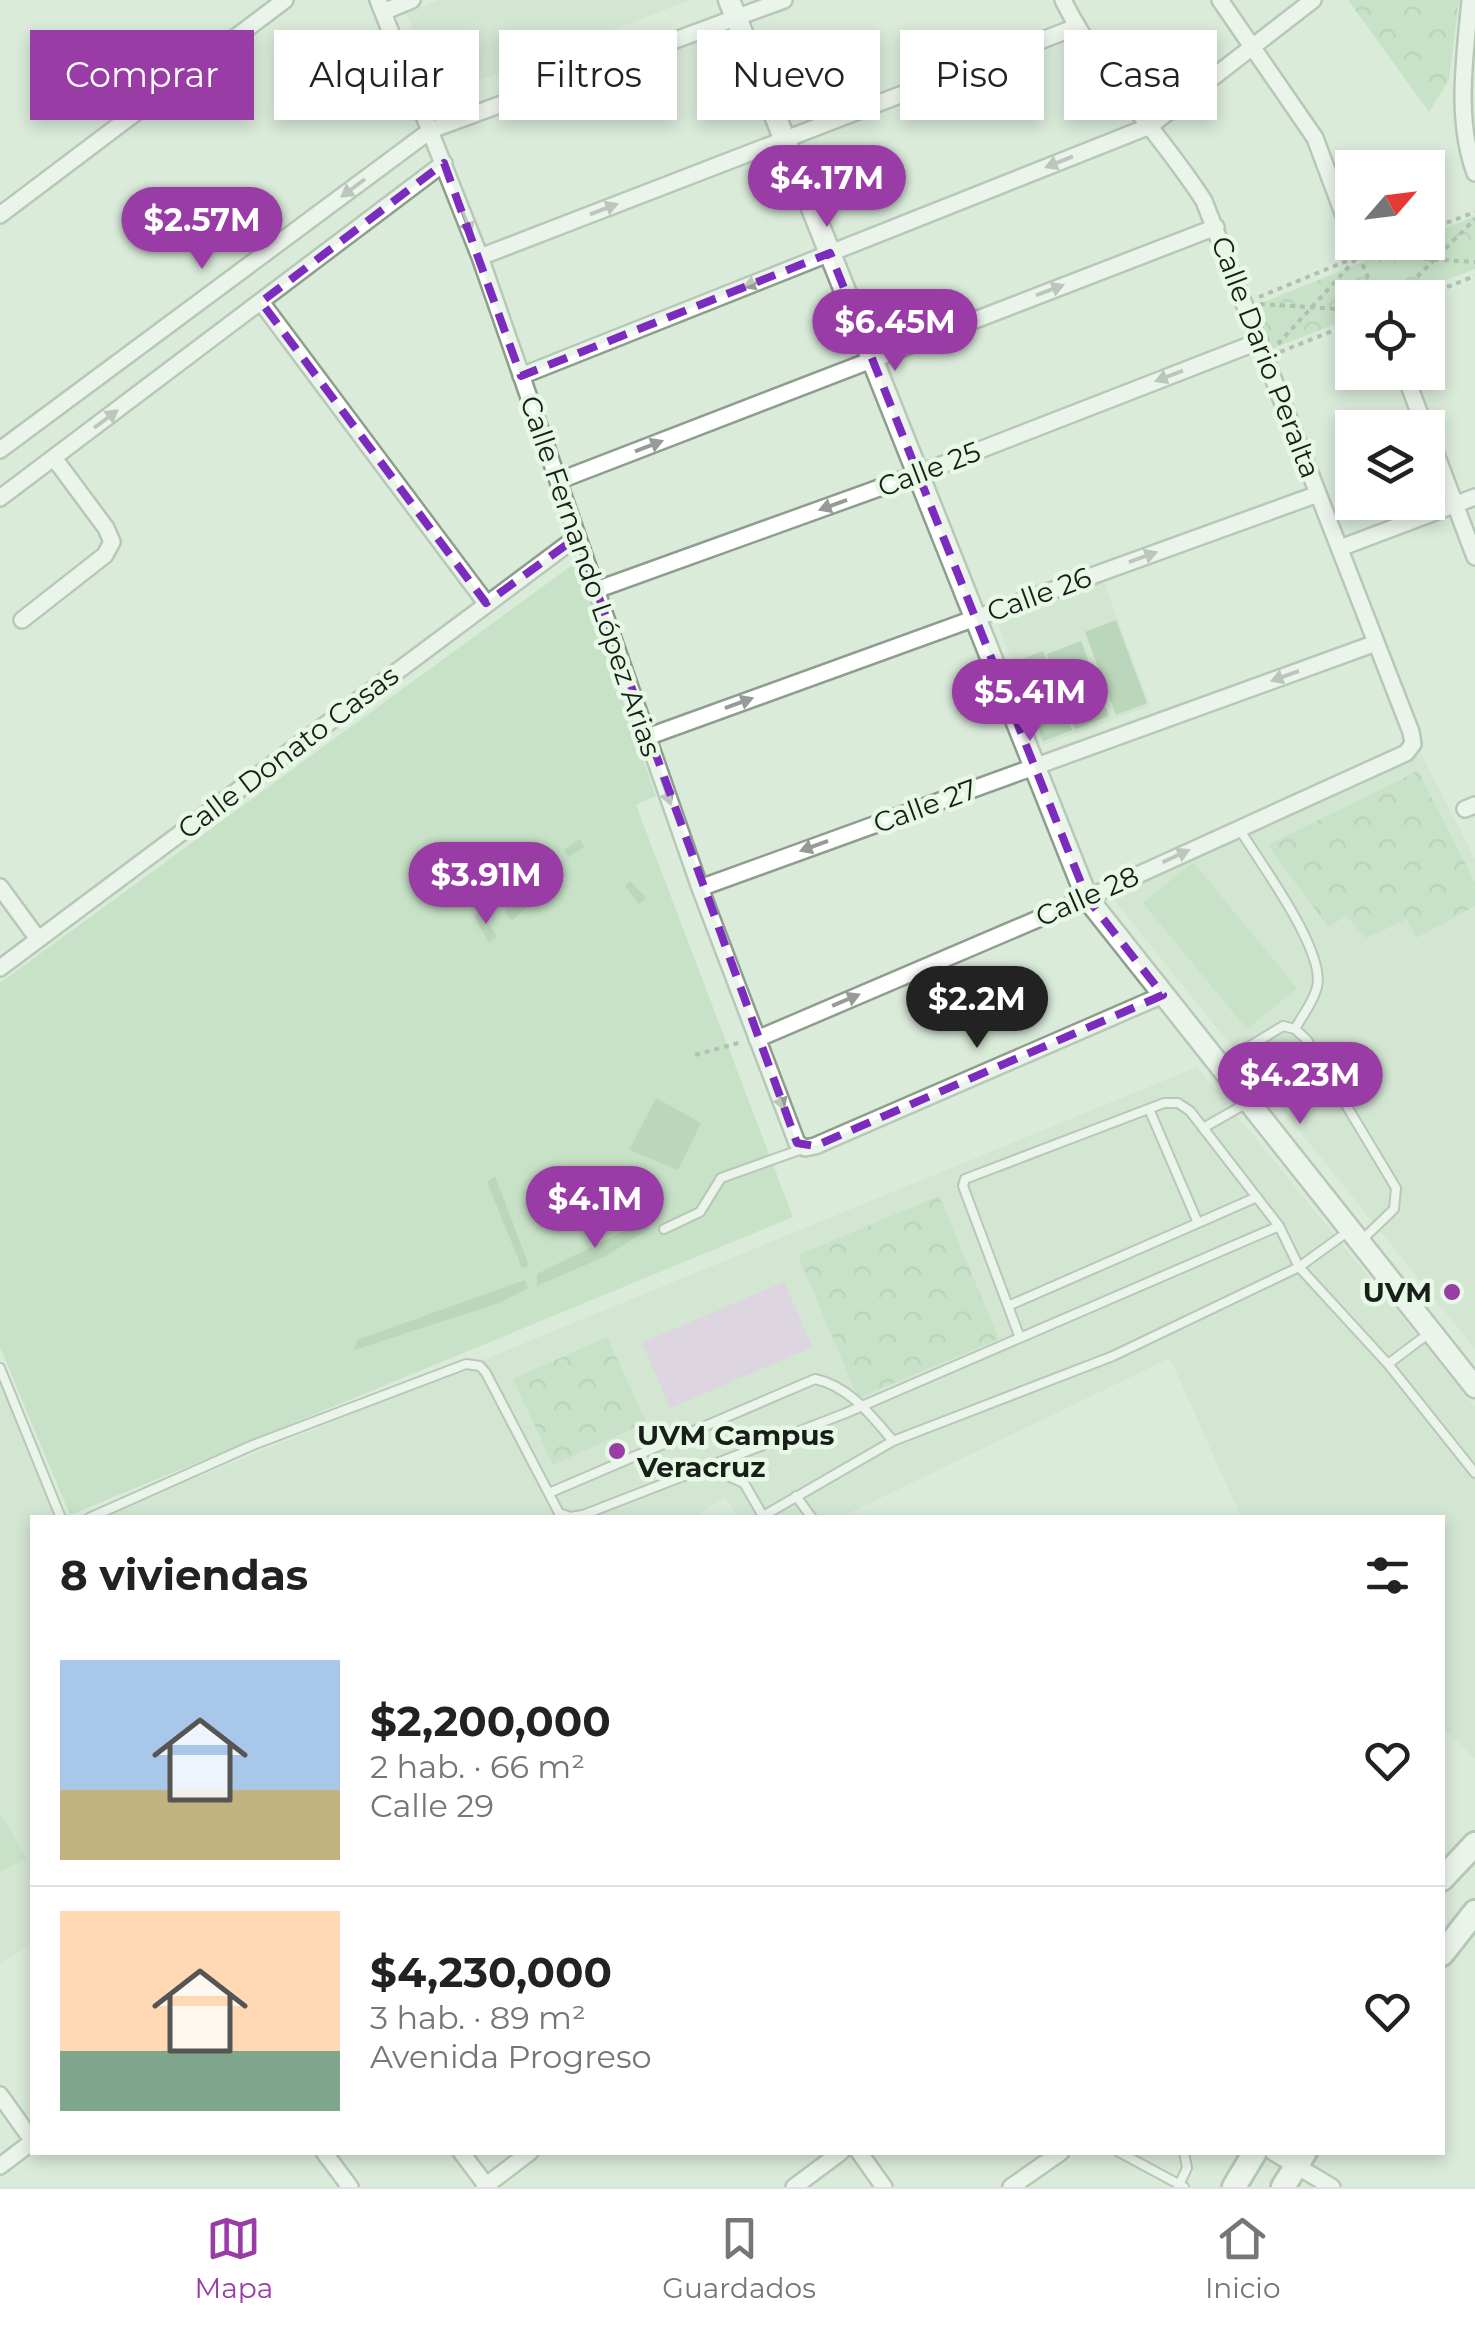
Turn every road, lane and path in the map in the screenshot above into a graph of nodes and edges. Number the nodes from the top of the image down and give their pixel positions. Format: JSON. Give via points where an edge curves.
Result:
{"nodes":[{"id":1,"x":285,"y":0,"type":"edge"},
{"id":2,"x":412,"y":0,"type":"edge"},
{"id":3,"x":784,"y":0,"type":"edge"},
{"id":4,"x":1063,"y":0,"type":"edge"},
{"id":5,"x":1220,"y":0,"type":"edge"},
{"id":6,"x":1313,"y":0,"type":"edge"},
{"id":7,"x":1470,"y":0,"type":"edge"},
{"id":8,"x":380,"y":6,"type":"edge"},
{"id":9,"x":732,"y":9,"type":"edge"},
{"id":10,"x":1076,"y":27,"type":"junction"},
{"id":11,"x":1252,"y":46,"type":"junction"},
{"id":12,"x":1150,"y":126,"type":"junction"},
{"id":13,"x":431,"y":130,"type":"junction"},
{"id":14,"x":785,"y":140,"type":"junction"},
{"id":15,"x":444,"y":163,"type":"junction"},
{"id":16,"x":1475,"y":174,"type":"edge"},
{"id":17,"x":1335,"y":190,"type":"edge"},
{"id":18,"x":1475,"y":212,"type":"edge"},
{"id":19,"x":0,"y":215,"type":"edge"},
{"id":20,"x":1475,"y":220,"type":"edge"},
{"id":21,"x":1445,"y":223,"type":"edge"},
{"id":22,"x":1216,"y":227,"type":"junction"},
{"id":23,"x":1445,"y":250,"type":"edge"},
{"id":24,"x":830,"y":253,"type":"junction"},
{"id":25,"x":1335,"y":256,"type":"edge"},
{"id":26,"x":480,"y":257,"type":"junction"},
{"id":27,"x":1345,"y":260,"type":"edge"},
{"id":28,"x":1435,"y":260,"type":"edge"},
{"id":29,"x":1445,"y":260,"type":"edge"},
{"id":30,"x":1475,"y":262,"type":"edge"},
{"id":31,"x":1475,"y":276,"type":"edge"},
{"id":32,"x":1414,"y":280,"type":"edge"},
{"id":33,"x":1445,"y":288,"type":"edge"},
{"id":34,"x":262,"y":302,"type":"junction"},
{"id":35,"x":1246,"y":303,"type":"junction"},
{"id":36,"x":1312,"y":307,"type":"junction"},
{"id":37,"x":1335,"y":309,"type":"edge"},
{"id":38,"x":1335,"y":328,"type":"edge"},
{"id":39,"x":1263,"y":349,"type":"junction"},
{"id":40,"x":872,"y":358,"type":"junction"},
{"id":41,"x":521,"y":376,"type":"junction"},
{"id":42,"x":0,"y":450,"type":"edge"},
{"id":43,"x":54,"y":458,"type":"junction"},
{"id":44,"x":918,"y":474,"type":"junction"},
{"id":45,"x":1445,"y":479,"type":"edge"},
{"id":46,"x":558,"y":481,"type":"junction"},
{"id":47,"x":1318,"y":494,"type":"junction"},
{"id":48,"x":1475,"y":497,"type":"edge"},
{"id":49,"x":0,"y":498,"type":"edge"},
{"id":50,"x":1455,"y":505,"type":"junction"},
{"id":51,"x":577,"y":537,"type":"junction"},
{"id":52,"x":1340,"y":548,"type":"junction"},
{"id":53,"x":1475,"y":558,"type":"edge"},
{"id":54,"x":596,"y":590,"type":"junction"},
{"id":55,"x":486,"y":602,"type":"junction"},
{"id":56,"x":975,"y":618,"type":"junction"},
{"id":57,"x":22,"y":620,"type":"dead end"},
{"id":58,"x":1376,"y":643,"type":"junction"},
{"id":59,"x":648,"y":737,"type":"junction"},
{"id":60,"x":1412,"y":744,"type":"joint"},
{"id":61,"x":1034,"y":767,"type":"junction"},
{"id":62,"x":1238,"y":828,"type":"junction"},
{"id":63,"x":0,"y":887,"type":"edge"},
{"id":64,"x":700,"y":888,"type":"junction"},
{"id":65,"x":1086,"y":898,"type":"junction"},
{"id":66,"x":38,"y":939,"type":"junction"},
{"id":67,"x":0,"y":968,"type":"edge"},
{"id":68,"x":1164,"y":995,"type":"junction"},
{"id":69,"x":1296,"y":1028,"type":"junction"},
{"id":70,"x":757,"y":1038,"type":"junction"},
{"id":71,"x":696,"y":1055,"type":"dead end"},
{"id":72,"x":1219,"y":1065,"type":"junction"},
{"id":73,"x":1248,"y":1102,"type":"junction"},
{"id":74,"x":1149,"y":1109,"type":"junction"},
{"id":75,"x":1204,"y":1128,"type":"junction"},
{"id":76,"x":805,"y":1148,"type":"junction"},
{"id":77,"x":1257,"y":1198,"type":"junction"},
{"id":78,"x":1198,"y":1223,"type":"junction"},
{"id":79,"x":1279,"y":1226,"type":"junction"},
{"id":80,"x":664,"y":1229,"type":"dead end"},
{"id":81,"x":1355,"y":1236,"type":"junction"},
{"id":82,"x":1299,"y":1267,"type":"junction"},
{"id":83,"x":1008,"y":1306,"type":"junction"},
{"id":84,"x":1431,"y":1332,"type":"junction"},
{"id":85,"x":1020,"y":1338,"type":"junction"},
{"id":86,"x":1388,"y":1364,"type":"junction"},
{"id":87,"x":0,"y":1368,"type":"edge"},
{"id":88,"x":1475,"y":1388,"type":"edge"},
{"id":89,"x":862,"y":1406,"type":"junction"},
{"id":90,"x":893,"y":1441,"type":"junction"},
{"id":91,"x":710,"y":1468,"type":"junction"},
{"id":92,"x":1475,"y":1473,"type":"edge"},
{"id":93,"x":549,"y":1493,"type":"junction"},
{"id":94,"x":796,"y":1496,"type":"junction"},
{"id":95,"x":60,"y":1515,"type":"edge"},
{"id":96,"x":96,"y":1515,"type":"edge"},
{"id":97,"x":566,"y":1515,"type":"edge"},
{"id":98,"x":583,"y":1515,"type":"edge"},
{"id":99,"x":762,"y":1515,"type":"edge"},
{"id":100,"x":765,"y":1515,"type":"edge"},
{"id":101,"x":810,"y":1515,"type":"edge"},
{"id":102,"x":1475,"y":1844,"type":"edge"},
{"id":103,"x":1445,"y":1876,"type":"edge"},
{"id":104,"x":1475,"y":1912,"type":"edge"},
{"id":105,"x":1445,"y":1950,"type":"edge"},
{"id":106,"x":0,"y":2095,"type":"edge"},
{"id":107,"x":30,"y":2138,"type":"edge"},
{"id":108,"x":30,"y":2143,"type":"edge"},
{"id":109,"x":326,"y":2155,"type":"edge"},
{"id":110,"x":464,"y":2155,"type":"edge"},
{"id":111,"x":526,"y":2155,"type":"edge"},
{"id":112,"x":837,"y":2155,"type":"edge"},
{"id":113,"x":861,"y":2155,"type":"edge"},
{"id":114,"x":1056,"y":2155,"type":"edge"},
{"id":115,"x":1125,"y":2155,"type":"edge"},
{"id":116,"x":1185,"y":2155,"type":"edge"},
{"id":117,"x":1254,"y":2155,"type":"edge"},
{"id":118,"x":1301,"y":2159,"type":"edge"},
{"id":119,"x":0,"y":2166,"type":"edge"},
{"id":120,"x":1182,"y":2185,"type":"edge"},
{"id":121,"x":485,"y":2186,"type":"edge"},
{"id":122,"x":350,"y":2187,"type":"edge"},
{"id":123,"x":794,"y":2187,"type":"edge"},
{"id":124,"x":884,"y":2187,"type":"edge"},
{"id":125,"x":1010,"y":2187,"type":"edge"},
{"id":126,"x":1234,"y":2187,"type":"edge"},
{"id":127,"x":1284,"y":2187,"type":"edge"},
{"id":128,"x":1332,"y":2187,"type":"edge"}],
"edges":[{"from":1,"to":19,"type":"street"},
{"from":2,"to":8,"type":"street"},
{"from":3,"to":9,"type":"street"},
{"from":4,"to":10,"type":"street","name":"Calle Dario Peralta"},
{"from":5,"to":11,"type":"street"},
{"from":6,"to":11,"type":"street"},
{"from":7,"to":16,"type":"street","via":[[1462,90]]},
{"from":8,"to":13,"type":"street","name":"Calle Fernando López Arias"},
{"from":9,"to":13,"type":"street"},
{"from":9,"to":14,"type":"street"},
{"from":10,"to":12,"type":"street","name":"Calle Dario Peralta"},
{"from":10,"to":14,"type":"street"},
{"from":11,"to":12,"type":"street"},
{"from":11,"to":17,"type":"street","via":[[1315,138]]},
{"from":12,"to":22,"type":"street","name":"Calle Dario Peralta","via":[[1178,159]]},
{"from":12,"to":24,"type":"street","one_way":true},
{"from":13,"to":15,"type":"street","name":"Calle Fernando López Arias"},
{"from":13,"to":42,"type":"street","one_way":true},
{"from":14,"to":24,"type":"street"},
{"from":26,"to":14,"type":"street","one_way":true},
{"from":15,"to":26,"type":"street","name":"Calle Fernando López Arias","one_way":true},
{"from":15,"to":34,"type":"street"},
{"from":18,"to":21,"type":"path"},
{"from":20,"to":23,"type":"path"},
{"from":22,"to":35,"type":"street","name":"Calle Dario Peralta"},
{"from":40,"to":22,"type":"street","one_way":true},
{"from":24,"to":40,"type":"street"},
{"from":24,"to":41,"type":"street","one_way":true},
{"from":25,"to":35,"type":"path"},
{"from":26,"to":41,"type":"street","name":"Calle Fernando López Arias"},
{"from":27,"to":36,"type":"path"},
{"from":28,"to":32,"type":"path"},
{"from":29,"to":30,"type":"path"},
{"from":31,"to":33,"type":"path"},
{"from":43,"to":34,"type":"street","one_way":true},
{"from":34,"to":55,"type":"street"},
{"from":35,"to":36,"type":"path"},
{"from":35,"to":39,"type":"street","name":"Calle Dario Peralta"},
{"from":36,"to":37,"type":"path"},
{"from":36,"to":39,"type":"path"},
{"from":38,"to":39,"type":"path"},
{"from":39,"to":44,"type":"street","name":"Calle 25","one_way":true},
{"from":39,"to":47,"type":"street","name":"Calle Dario Peralta"},
{"from":40,"to":44,"type":"street"},
{"from":46,"to":40,"type":"street","one_way":true},
{"from":41,"to":46,"type":"street","name":"Calle Fernando López Arias"},
{"from":43,"to":49,"type":"street"},
{"from":43,"to":57,"type":"street","via":[[112,542],[105,555]]},
{"from":44,"to":54,"type":"street","name":"Calle 25","one_way":true},
{"from":44,"to":56,"type":"street"},
{"from":45,"to":50,"type":"street"},
{"from":46,"to":51,"type":"street","name":"Calle Fernando López Arias"},
{"from":47,"to":52,"type":"street","name":"Calle Dario Peralta"},
{"from":56,"to":47,"type":"street","name":"Calle 26","one_way":true},
{"from":48,"to":50,"type":"street"},
{"from":50,"to":52,"type":"street"},
{"from":50,"to":53,"type":"street"},
{"from":51,"to":54,"type":"street","name":"Calle Fernando López Arias"},
{"from":51,"to":55,"type":"street","name":"Calle Donato Casas"},
{"from":52,"to":58,"type":"street","name":"Calle Dario Peralta"},
{"from":54,"to":59,"type":"street","name":"Calle Fernando López Arias"},
{"from":55,"to":66,"type":"street","name":"Calle Donato Casas"},
{"from":59,"to":56,"type":"street","name":"Calle 26","one_way":true},
{"from":56,"to":61,"type":"street"},
{"from":58,"to":60,"type":"street","name":"Calle Dario Peralta"},
{"from":58,"to":61,"type":"street","name":"Calle 27","one_way":true},
{"from":59,"to":64,"type":"street","name":"Calle Fernando López Arias","one_way":true},
{"from":60,"to":62,"type":"street","name":"Calle 28"},
{"from":61,"to":64,"type":"street","name":"Calle 27","one_way":true},
{"from":61,"to":65,"type":"street"},
{"from":65,"to":62,"type":"street","name":"Calle 28","one_way":true},
{"from":62,"to":69,"type":"lane","via":[[1317,962],[1317,987]]},
{"from":63,"to":66,"type":"street"},
{"from":64,"to":70,"type":"street","name":"Calle Fernando López Arias"},
{"from":65,"to":68,"type":"street"},
{"from":70,"to":65,"type":"street","name":"Calle 28","one_way":true},
{"from":66,"to":67,"type":"street","name":"Calle Donato Casas"},
{"from":68,"to":72,"type":"street"},
{"from":68,"to":76,"type":"street"},
{"from":69,"to":72,"type":"lane","via":[[1266,1034]]},
{"from":69,"to":81,"type":"lane","via":[[1396,1188],[1394,1209]]},
{"from":70,"to":71,"type":"path"},
{"from":70,"to":76,"type":"street","name":"Calle Fernando López Arias","one_way":true,"via":[[796,1143]]},
{"from":72,"to":73,"type":"street"},
{"from":73,"to":75,"type":"lane"},
{"from":73,"to":81,"type":"street"},
{"from":74,"to":75,"type":"lane","via":[[1178,1103]]},
{"from":74,"to":78,"type":"lane"},
{"from":74,"to":83,"type":"lane","via":[[964,1179]]},
{"from":75,"to":77,"type":"lane"},
{"from":76,"to":80,"type":"lane","via":[[720,1178],[700,1212]]},
{"from":77,"to":78,"type":"lane"},
{"from":77,"to":79,"type":"lane"},
{"from":78,"to":83,"type":"lane"},
{"from":79,"to":82,"type":"lane"},
{"from":79,"to":85,"type":"lane"},
{"from":81,"to":82,"type":"lane"},
{"from":81,"to":84,"type":"street"},
{"from":82,"to":86,"type":"lane"},
{"from":82,"to":90,"type":"lane","via":[[1113,1356]]},
{"from":83,"to":85,"type":"lane"},
{"from":84,"to":86,"type":"lane"},
{"from":84,"to":88,"type":"street"},
{"from":85,"to":89,"type":"lane"},
{"from":86,"to":92,"type":"lane"},
{"from":87,"to":95,"type":"lane"},
{"from":89,"to":90,"type":"lane"},
{"from":89,"to":91,"type":"lane"},
{"from":89,"to":93,"type":"lane","via":[[815,1379]]},
{"from":90,"to":94,"type":"lane"},
{"from":91,"to":98,"type":"lane"},
{"from":91,"to":99,"type":"lane","via":[[744,1483]]},
{"from":93,"to":96,"type":"lane","via":[[486,1373],[466,1364],[253,1445]]},
{"from":93,"to":97,"type":"lane"},
{"from":94,"to":100,"type":"lane"},
{"from":94,"to":101,"type":"lane"},
{"from":102,"to":103,"type":"main road"},
{"from":104,"to":105,"type":"main road"},
{"from":106,"to":107,"type":"street"},
{"from":108,"to":119,"type":"street"},
{"from":109,"to":122,"type":"street"},
{"from":110,"to":121,"type":"street"},
{"from":111,"to":121,"type":"street"},
{"from":112,"to":123,"type":"street"},
{"from":113,"to":124,"type":"street"},
{"from":114,"to":125,"type":"street"},
{"from":115,"to":120,"type":"lane"},
{"from":116,"to":120,"type":"lane"},
{"from":117,"to":126,"type":"main road"},
{"from":118,"to":127,"type":"main road"},
{"from":118,"to":128,"type":"street"}]}
